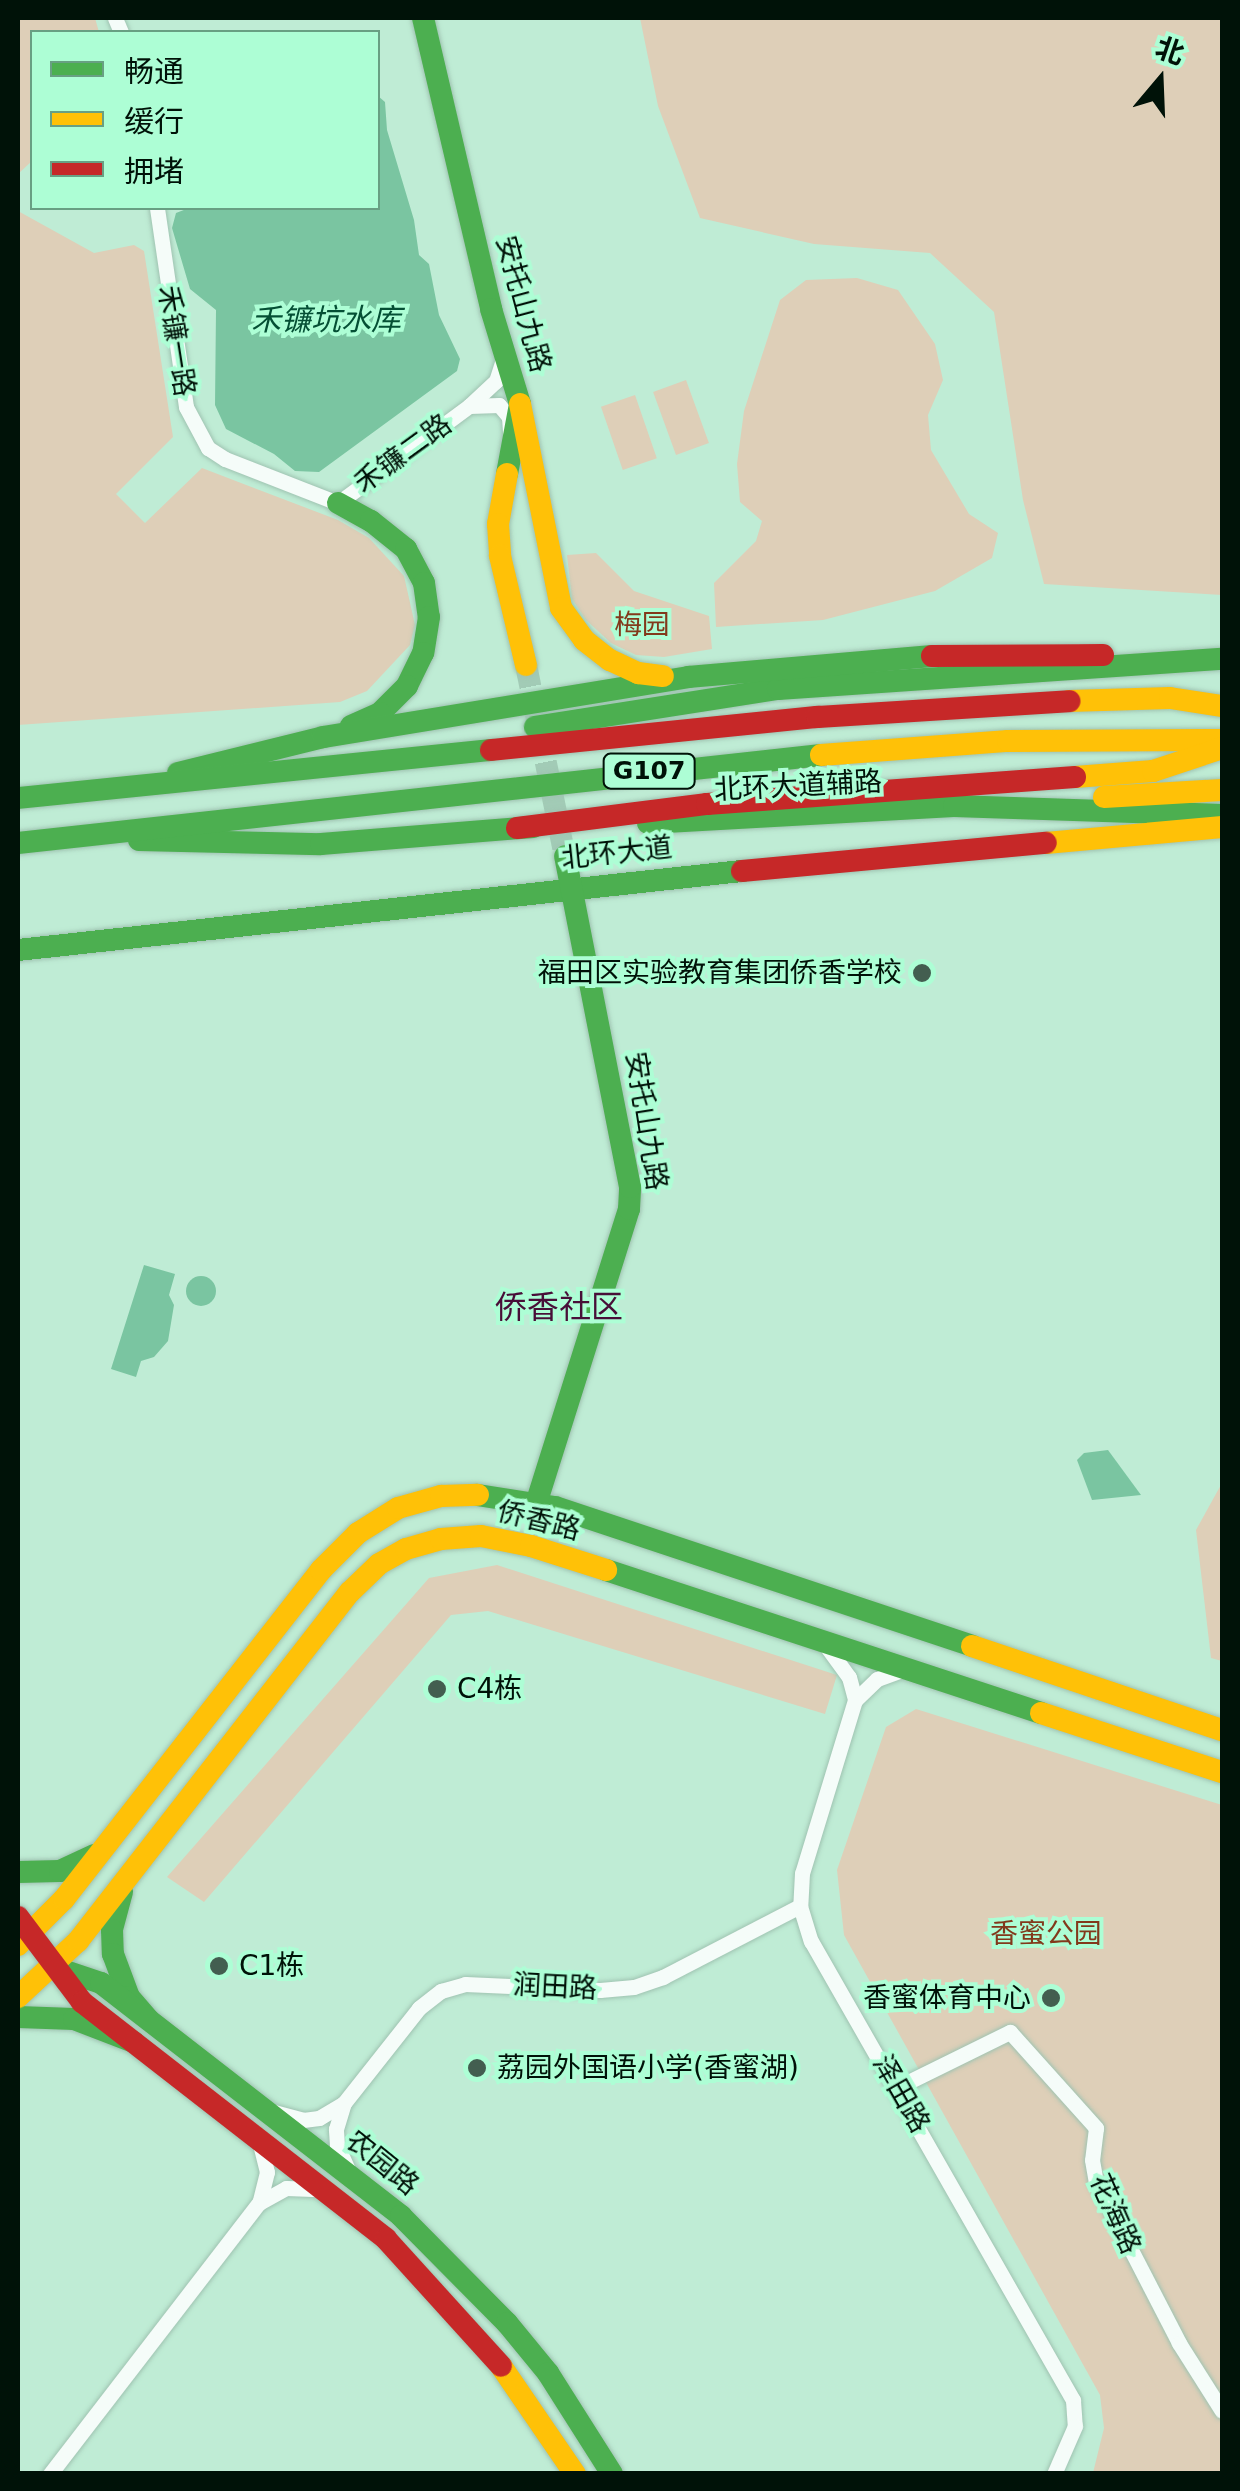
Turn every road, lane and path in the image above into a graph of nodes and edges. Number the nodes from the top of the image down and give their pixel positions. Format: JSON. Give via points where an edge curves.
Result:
{"nodes":[{"id":1,"x":423,"y":18,"type":"edge"},
{"id":2,"x":157,"y":210,"type":"edge"},
{"id":3,"x":504,"y":356,"type":"junction"},
{"id":4,"x":520,"y":404,"type":"junction"},
{"id":5,"x":469,"y":406,"type":"junction"},
{"id":6,"x":511,"y":444,"type":"junction"},
{"id":7,"x":338,"y":502,"type":"junction"},
{"id":8,"x":1222,"y":659,"type":"edge"},
{"id":9,"x":526,"y":665,"type":"tunnel mouth"},
{"id":10,"x":688,"y":677,"type":"junction"},
{"id":11,"x":1222,"y":706,"type":"edge"},
{"id":12,"x":323,"y":737,"type":"junction"},
{"id":13,"x":1222,"y":740,"type":"edge"},
{"id":14,"x":1222,"y":748,"type":"edge"},
{"id":15,"x":321,"y":766,"type":"junction"},
{"id":16,"x":152,"y":783,"type":"junction"},
{"id":17,"x":1222,"y":790,"type":"edge"},
{"id":18,"x":18,"y":798,"type":"edge"},
{"id":19,"x":954,"y":806,"type":"junction"},
{"id":20,"x":1222,"y":815,"type":"edge"},
{"id":21,"x":517,"y":828,"type":"junction"},
{"id":22,"x":1222,"y":828,"type":"edge"},
{"id":23,"x":78,"y":837,"type":"junction"},
{"id":24,"x":18,"y":843,"type":"edge"},
{"id":25,"x":566,"y":856,"type":"tunnel mouth"},
{"id":26,"x":572,"y":887,"type":"junction"},
{"id":27,"x":18,"y":950,"type":"edge"},
{"id":28,"x":536,"y":1504,"type":"junction"},
{"id":29,"x":863,"y":1613,"type":"junction"},
{"id":30,"x":908,"y":1628,"type":"junction"},
{"id":31,"x":810,"y":1636,"type":"junction"},
{"id":32,"x":850,"y":1649,"type":"junction"},
{"id":33,"x":903,"y":1666,"type":"junction"},
{"id":34,"x":855,"y":1700,"type":"junction"},
{"id":35,"x":1222,"y":1730,"type":"edge"},
{"id":36,"x":1222,"y":1772,"type":"edge"},
{"id":37,"x":103,"y":1850,"type":"junction"},
{"id":38,"x":18,"y":1872,"type":"edge"},
{"id":39,"x":126,"y":1882,"type":"junction"},
{"id":40,"x":800,"y":1906,"type":"junction"},
{"id":41,"x":21,"y":1932,"type":"edge"},
{"id":42,"x":53,"y":1967,"type":"junction"},
{"id":43,"x":18,"y":1997,"type":"edge"},
{"id":44,"x":18,"y":2017,"type":"edge"},
{"id":45,"x":149,"y":2020,"type":"junction"},
{"id":46,"x":134,"y":2042,"type":"junction"},
{"id":47,"x":898,"y":2087,"type":"junction"},
{"id":48,"x":344,"y":2103,"type":"junction"},
{"id":49,"x":261,"y":2106,"type":"junction"},
{"id":50,"x":258,"y":2137,"type":"junction"},
{"id":51,"x":352,"y":2176,"type":"junction"},
{"id":52,"x":329,"y":2191,"type":"junction"},
{"id":53,"x":259,"y":2203,"type":"junction"},
{"id":54,"x":1222,"y":2411,"type":"edge"},
{"id":55,"x":50,"y":2474,"type":"edge"},
{"id":56,"x":575,"y":2474,"type":"edge"},
{"id":57,"x":612,"y":2474,"type":"edge"},
{"id":58,"x":1054,"y":2474,"type":"edge"}],
"edges":[{"from":1,"to":3,"type":"main road","name":"安托山九路"},
{"from":2,"to":7,"type":"street","name":"禾镰一路","via":[[186,407],[200,437],[224,459]]},
{"from":3,"to":4,"type":"main road","name":"安托山九路"},
{"from":3,"to":5,"type":"street","name":"禾镰二路","via":[[496,381]]},
{"from":4,"to":6,"type":"main road","name":"安托山九路"},
{"from":4,"to":10,"type":"main road","via":[[555,583],[570,622],[625,669]]},
{"from":5,"to":6,"type":"street","name":"禾镰二路","via":[[490,403],[505,410]]},
{"from":5,"to":7,"type":"street","name":"禾镰二路"},
{"from":6,"to":9,"type":"main road","name":"安托山九路","via":[[498,524],[500,556]]},
{"from":7,"to":12,"type":"main road","via":[[406,549],[424,583],[429,617],[407,686],[372,718]]},
{"from":8,"to":10,"type":"main road","via":[[890,656]]},
{"from":8,"to":15,"type":"main road","via":[[844,683],[494,732]]},
{"from":10,"to":12,"type":"main road"},
{"from":11,"to":15,"type":"main road","number":"G107","via":[[1170,698],[979,706]]},
{"from":12,"to":16,"type":"main road"},
{"from":13,"to":23,"type":"main road","number":"G107","via":[[1008,741],[753,760]]},
{"from":14,"to":21,"type":"main road","via":[[1153,771],[707,804]]},
{"from":15,"to":16,"type":"main road","number":"G107"},
{"from":16,"to":18,"type":"main road","number":"G107"},
{"from":17,"to":19,"type":"main road"},
{"from":19,"to":20,"type":"main road","name":"北环大道辅路"},
{"from":19,"to":21,"type":"main road","name":"北环大道辅路"},
{"from":21,"to":23,"type":"main road","name":"北环大道辅路","via":[[321,844]]},
{"from":22,"to":26,"type":"main road","name":"北环大道"},
{"from":23,"to":24,"type":"main road","number":"G107"},
{"from":25,"to":26,"type":"main road","name":"安托山九路"},
{"from":26,"to":27,"type":"main road","name":"北环大道"},
{"from":26,"to":28,"type":"main road","name":"安托山九路","via":[[630,1209]]},
{"from":28,"to":29,"type":"main road","name":"侨香路"},
{"from":28,"to":37,"type":"main road","name":"侨香路","via":[[478,1494],[441,1496],[398,1508],[358,1533],[321,1570]]},
{"from":29,"to":30,"type":"main road","name":"侨香路"},
{"from":29,"to":32,"type":"main road"},
{"from":30,"to":33,"type":"main road"},
{"from":30,"to":35,"type":"main road","name":"侨香路"},
{"from":31,"to":32,"type":"main road","name":"侨香路"},
{"from":31,"to":34,"type":"street","via":[[840,1662]]},
{"from":31,"to":39,"type":"main road","name":"侨香路","via":[[530,1546],[481,1536],[406,1549],[350,1592]]},
{"from":32,"to":33,"type":"main road","name":"侨香路"},
{"from":33,"to":34,"type":"street"},
{"from":33,"to":36,"type":"main road","name":"侨香路"},
{"from":34,"to":40,"type":"street","name":"泽田路","via":[[802,1873]]},
{"from":37,"to":38,"type":"main road","via":[[60,1871]]},
{"from":37,"to":41,"type":"main road","name":"侨香路"},
{"from":39,"to":42,"type":"main road","name":"侨香路"},
{"from":39,"to":45,"type":"main road","via":[[116,1908],[113,1954],[129,1997]]},
{"from":40,"to":47,"type":"street","name":"泽田路","via":[[812,1941]]},
{"from":40,"to":48,"type":"street","name":"润田路","via":[[634,1987],[465,1984],[441,1992],[419,2008]]},
{"from":41,"to":42,"type":"main road","name":"农园路"},
{"from":42,"to":43,"type":"main road","name":"侨香路"},
{"from":42,"to":45,"type":"main road","name":"农园路","via":[[101,1983]]},
{"from":42,"to":46,"type":"main road","name":"农园路","via":[[82,2002]]},
{"from":44,"to":46,"type":"main road","via":[[74,2019]]},
{"from":45,"to":49,"type":"main road","name":"农园路"},
{"from":46,"to":50,"type":"main road","name":"农园路"},
{"from":47,"to":54,"type":"street","name":"花海路","via":[[1010,2032],[1096,2128],[1096,2182]]},
{"from":47,"to":58,"type":"street","name":"泽田路","via":[[1073,2400],[1075,2426]]},
{"from":48,"to":49,"type":"street","via":[[303,2120]]},
{"from":48,"to":51,"type":"street","via":[[336,2145]]},
{"from":49,"to":51,"type":"main road","name":"农园路"},
{"from":50,"to":52,"type":"main road","name":"农园路"},
{"from":50,"to":53,"type":"street","via":[[267,2172]]},
{"from":51,"to":57,"type":"main road","name":"农园路","via":[[507,2323],[548,2373]]},
{"from":52,"to":53,"type":"street","via":[[286,2188]]},
{"from":52,"to":56,"type":"main road","name":"农园路","via":[[386,2239],[492,2353]]},
{"from":53,"to":55,"type":"street"}]}
